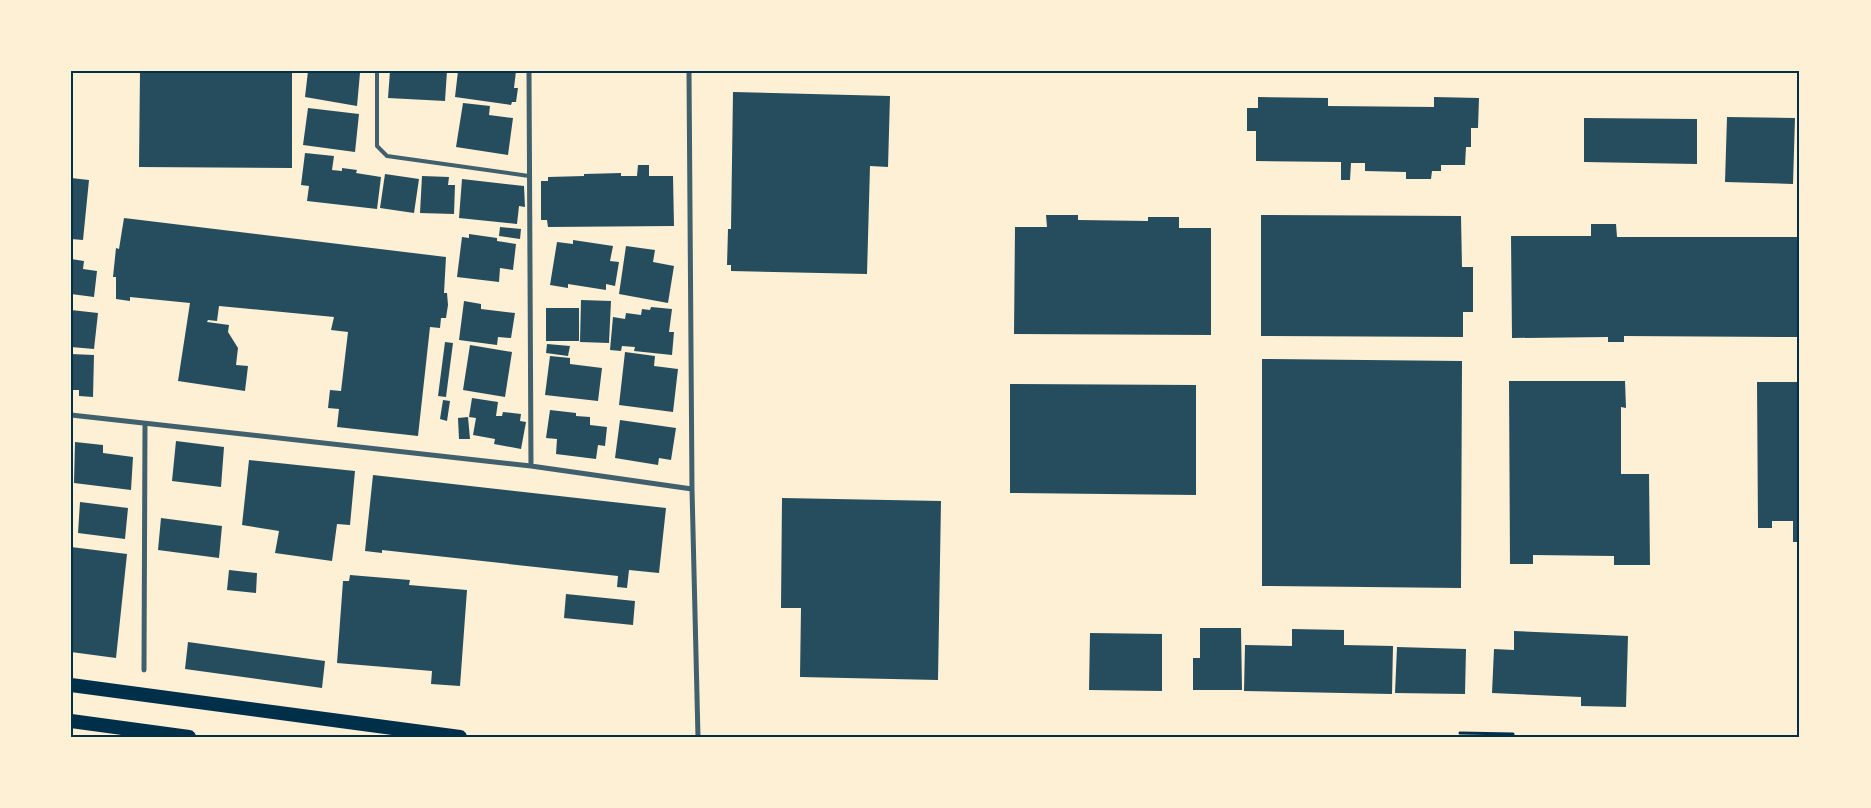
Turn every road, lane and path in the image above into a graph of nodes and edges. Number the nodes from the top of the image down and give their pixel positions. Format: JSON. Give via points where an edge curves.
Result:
{"nodes":[{"id":1,"x":376,"y":71,"type":"edge"},
{"id":2,"x":529,"y":71,"type":"edge"},
{"id":3,"x":690,"y":71,"type":"edge"},
{"id":4,"x":529,"y":176,"type":"junction"},
{"id":5,"x":71,"y":415,"type":"edge"},
{"id":6,"x":145,"y":424,"type":"junction"},
{"id":7,"x":531,"y":466,"type":"junction"},
{"id":8,"x":692,"y":489,"type":"junction"},
{"id":9,"x":144,"y":670,"type":"dead end"},
{"id":10,"x":71,"y":685,"type":"edge"},
{"id":11,"x":71,"y":720,"type":"edge"},
{"id":12,"x":1460,"y":733,"type":"dead end"},
{"id":13,"x":1513,"y":735,"type":"edge"},
{"id":14,"x":188,"y":737,"type":"edge"},
{"id":15,"x":460,"y":737,"type":"edge"},
{"id":16,"x":698,"y":737,"type":"edge"}],
"edges":[{"from":1,"to":4,"type":"lane","via":[[378,146],[386,156]]},
{"from":2,"to":4,"type":"street"},
{"from":3,"to":8,"type":"street"},
{"from":4,"to":7,"type":"street"},
{"from":5,"to":6,"type":"street"},
{"from":6,"to":7,"type":"street"},
{"from":6,"to":9,"type":"street"},
{"from":7,"to":8,"type":"street"},
{"from":8,"to":16,"type":"street"},
{"from":10,"to":15,"type":"highway"},
{"from":11,"to":14,"type":"highway"},
{"from":12,"to":13,"type":"path"}]}
